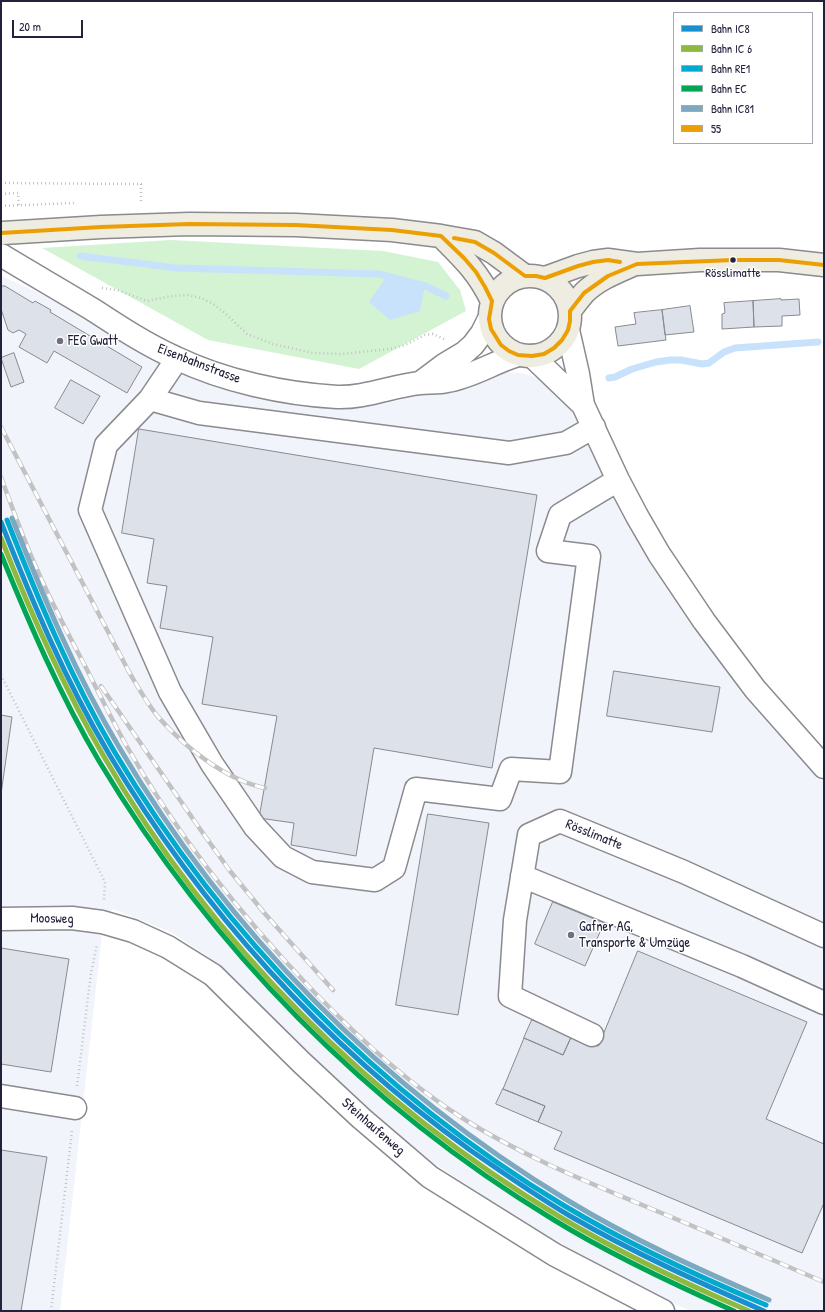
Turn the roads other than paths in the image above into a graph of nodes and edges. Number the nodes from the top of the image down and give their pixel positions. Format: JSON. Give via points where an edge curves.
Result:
{"nodes":[{"id":1,"x":3,"y":233,"type":"dead end"},
{"id":2,"x":440,"y":236,"type":"junction"},
{"id":3,"x":1,"y":255,"type":"edge"},
{"id":4,"x":636,"y":264,"type":"junction"},
{"id":5,"x":824,"y":265,"type":"edge"},
{"id":6,"x":535,"y":277,"type":"junction"},
{"id":7,"x":491,"y":310,"type":"junction"},
{"id":8,"x":569,"y":320,"type":"junction"},
{"id":9,"x":525,"y":356,"type":"junction"},
{"id":10,"x":177,"y":359,"type":"junction"},
{"id":11,"x":420,"y":383,"type":"junction"},
{"id":12,"x":150,"y":398,"type":"junction"},
{"id":13,"x":583,"y":405,"type":"junction"},
{"id":14,"x":594,"y":427,"type":"junction"},
{"id":15,"x":618,"y":480,"type":"junction"},
{"id":16,"x":824,"y":767,"type":"edge"},
{"id":17,"x":522,"y":876,"type":"junction"},
{"id":18,"x":1,"y":919,"type":"edge"},
{"id":19,"x":102,"y":922,"type":"joint"},
{"id":20,"x":824,"y":936,"type":"edge"},
{"id":21,"x":824,"y":1003,"type":"edge"},
{"id":22,"x":592,"y":1035,"type":"dead end"},
{"id":23,"x":1,"y":1096,"type":"edge"},
{"id":24,"x":75,"y":1108,"type":"dead end"},
{"id":25,"x":663,"y":1311,"type":"edge"}],
"edges":[{"from":1,"to":2,"type":"main road","via":[[150,225],[235,224],[392,230]]},
{"from":2,"to":6,"type":"main road","via":[[475,242]]},
{"from":2,"to":7,"type":"main road","via":[[476,272],[485,287]]},
{"from":3,"to":10,"type":"street","name":"Eisenbahnstrasse"},
{"from":4,"to":5,"type":"main road","via":[[779,260]]},
{"from":4,"to":6,"type":"main road","via":[[608,260]]},
{"from":4,"to":8,"type":"main road","via":[[608,276],[584,293]]},
{"from":6,"to":7,"type":"main road","via":[[517,278],[502,287],[496,293]]},
{"from":6,"to":8,"type":"main road","via":[[554,284],[562,291],[567,300]]},
{"from":7,"to":9,"type":"main road","via":[[491,329],[495,337],[509,351]]},
{"from":7,"to":11,"type":"street","name":"Eisenbahnstrasse","via":[[482,333],[473,345]]},
{"from":8,"to":9,"type":"main road","via":[[562,340],[554,348],[544,354]]},
{"from":8,"to":13,"type":"street"},
{"from":9,"to":11,"type":"street","name":"Eisenbahnstrasse","via":[[502,360],[447,382]]},
{"from":9,"to":13,"type":"street"},
{"from":10,"to":11,"type":"street","name":"Eisenbahnstrasse","via":[[215,374],[294,393],[338,397]]},
{"from":10,"to":12,"type":"street"},
{"from":12,"to":14,"type":"street","via":[[199,413],[509,453],[566,443]]},
{"from":12,"to":15,"type":"street","via":[[106,445],[90,510],[170,692],[212,764],[255,827],[283,857],[312,872],[375,880],[394,868],[416,789],[500,799],[511,769],[560,772],[589,556],[548,551],[560,515]]},
{"from":13,"to":14,"type":"street"},
{"from":14,"to":15,"type":"street"},
{"from":15,"to":16,"type":"street","via":[[659,554],[704,621],[755,689]]},
{"from":17,"to":20,"type":"street","name":"Rösslimatte","via":[[529,835],[560,821],[684,872]]},
{"from":17,"to":21,"type":"street","via":[[742,966]]},
{"from":17,"to":22,"type":"street","name":"Rösslimatte","via":[[515,920],[510,996]]},
{"from":18,"to":19,"type":"street","name":"Moosweg","via":[[72,918]]},
{"from":19,"to":25,"type":"street","name":"Steinhaufenweg","via":[[133,931],[168,947],[213,975],[361,1118],[430,1177],[555,1255]]},
{"from":23,"to":24,"type":"street"}]}
